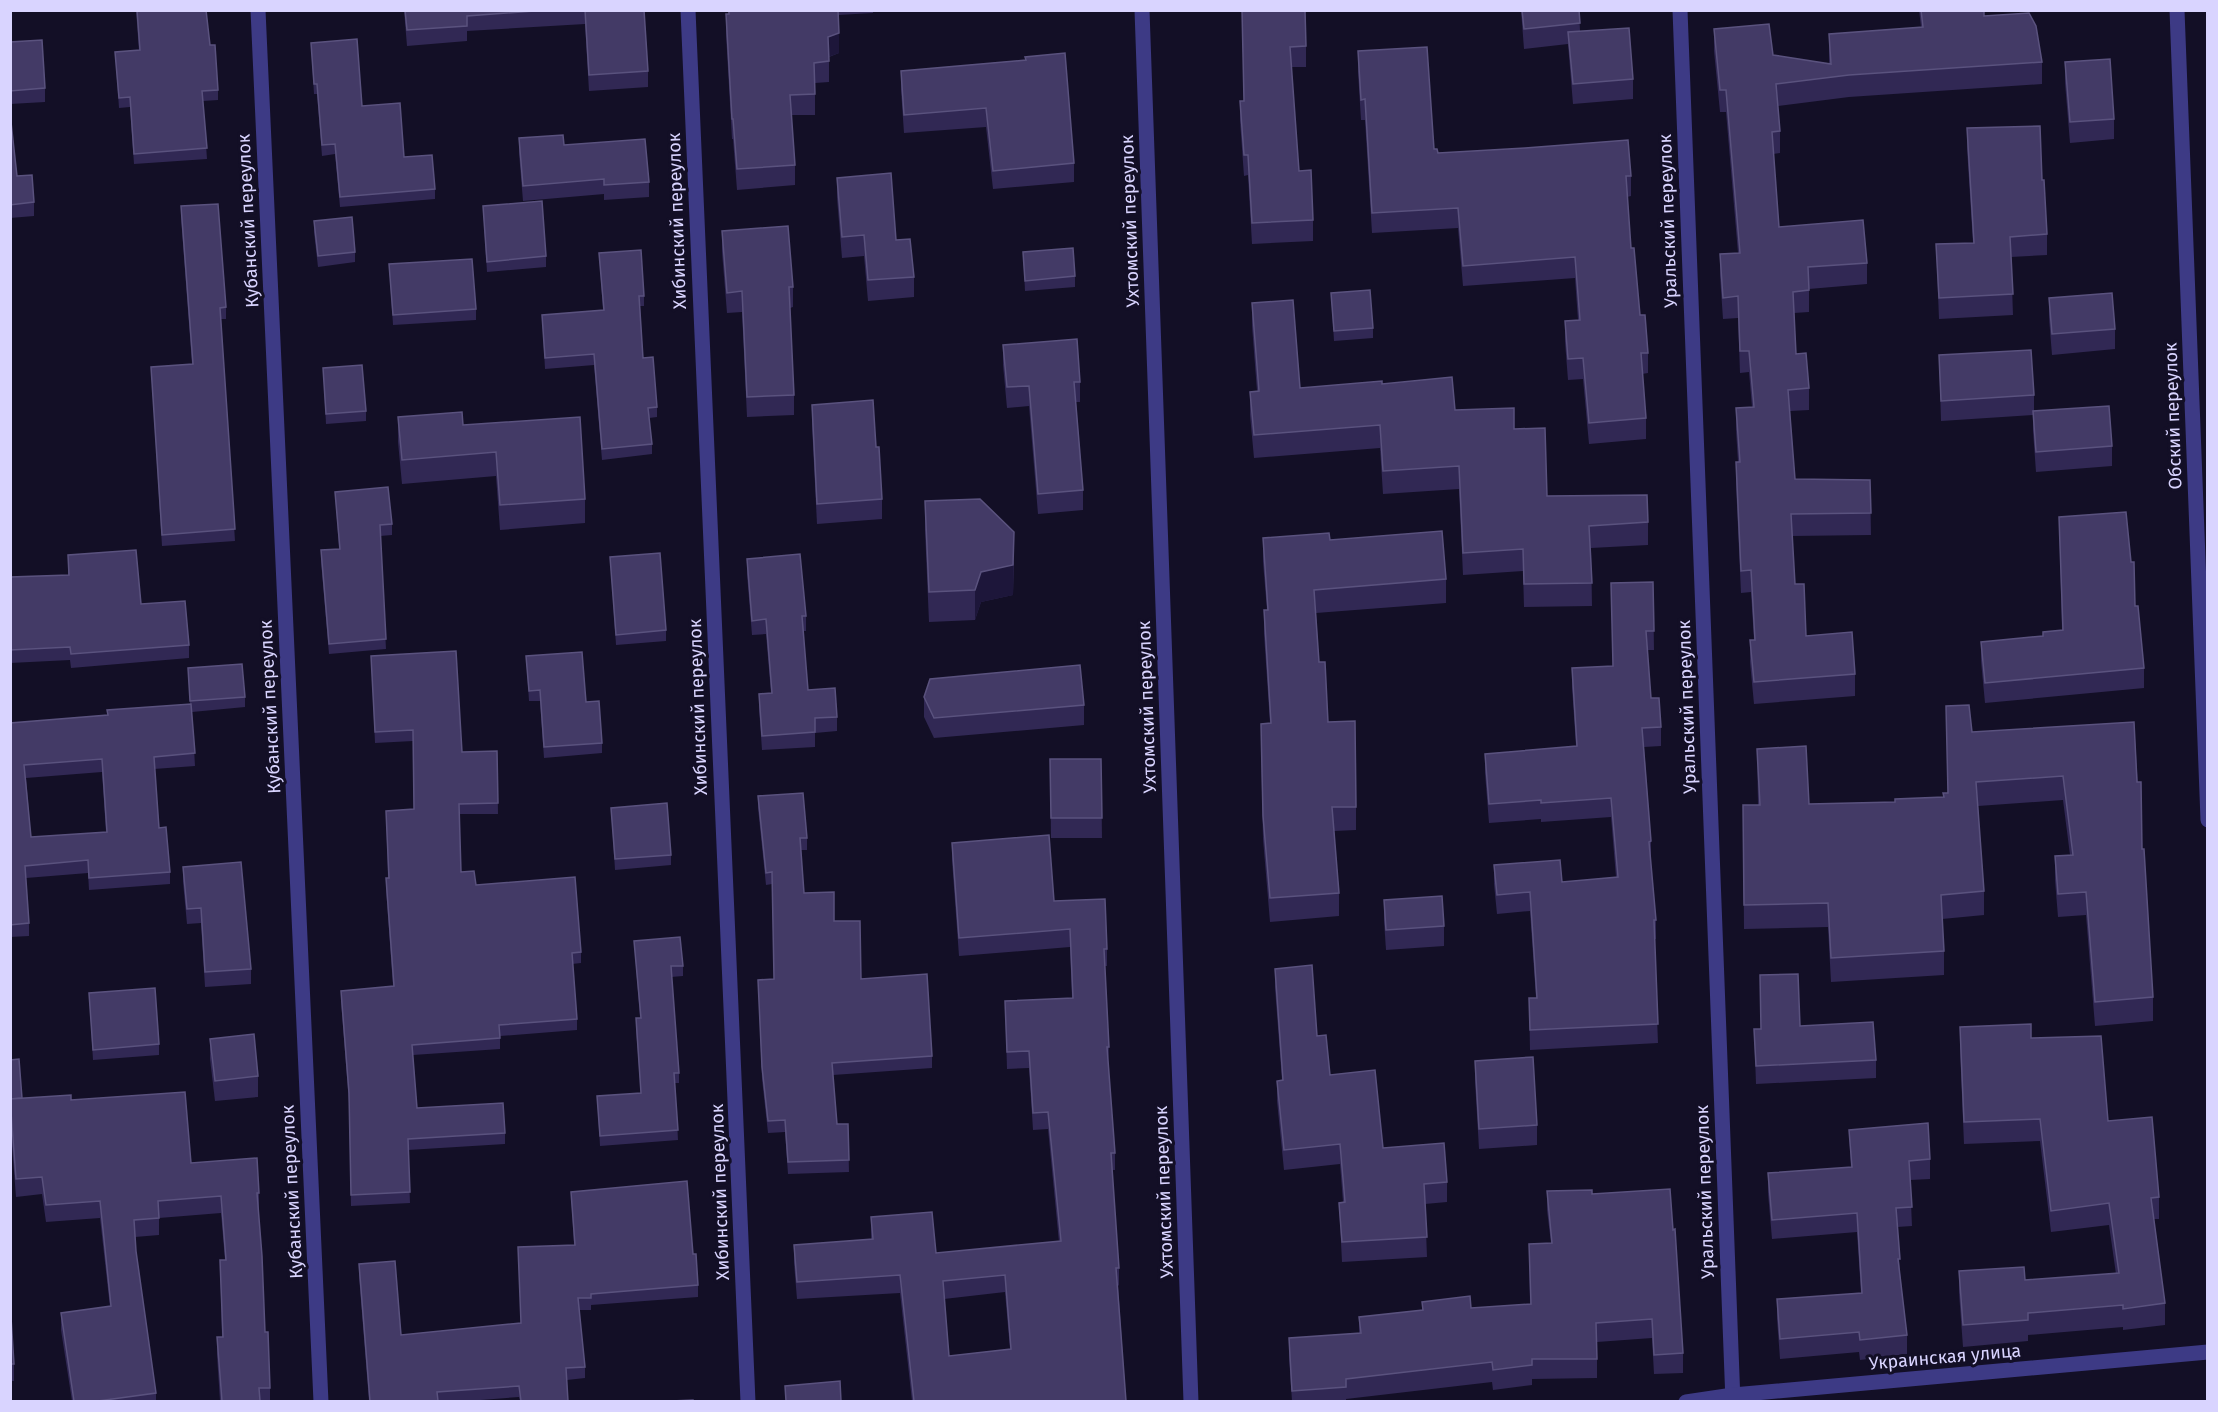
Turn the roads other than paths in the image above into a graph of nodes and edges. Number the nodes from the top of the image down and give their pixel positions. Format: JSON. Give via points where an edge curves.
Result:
{"nodes":[{"id":1,"x":258,"y":10,"type":"edge"},
{"id":2,"x":688,"y":10,"type":"edge"},
{"id":3,"x":1142,"y":10,"type":"edge"},
{"id":4,"x":1680,"y":10,"type":"edge"},
{"id":5,"x":2177,"y":10,"type":"edge"},
{"id":6,"x":2208,"y":820,"type":"edge"},
{"id":7,"x":2208,"y":1352,"type":"edge"},
{"id":8,"x":1733,"y":1398,"type":"edge"},
{"id":9,"x":321,"y":1401,"type":"edge"},
{"id":10,"x":748,"y":1401,"type":"edge"},
{"id":11,"x":1191,"y":1401,"type":"edge"},
{"id":12,"x":1686,"y":1401,"type":"edge"}],
"edges":[{"from":1,"to":9,"type":"street","name":"Кубанский переулок"},
{"from":2,"to":10,"type":"street","name":"Хибинский переулок"},
{"from":3,"to":11,"type":"street","name":"Ухтомский переулок"},
{"from":4,"to":8,"type":"street","name":"Уральский переулок"},
{"from":5,"to":6,"type":"street","name":"Обский переулок"},
{"from":7,"to":8,"type":"street","name":"Украинская улица"},
{"from":8,"to":12,"type":"street","name":"Украинская улица"}]}
